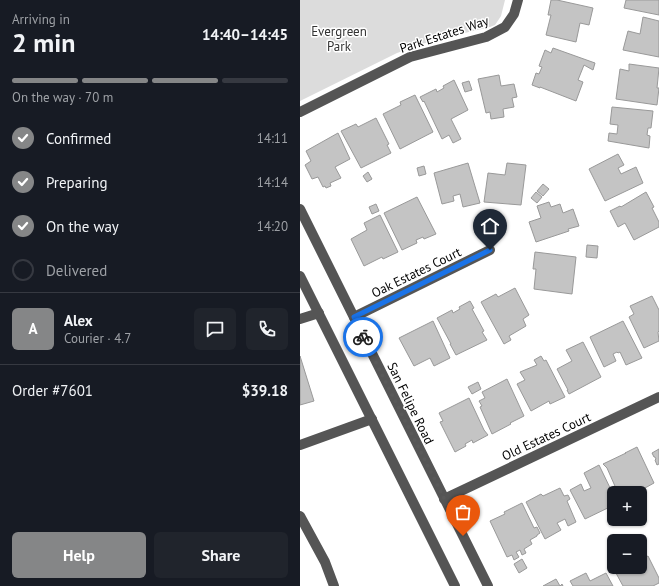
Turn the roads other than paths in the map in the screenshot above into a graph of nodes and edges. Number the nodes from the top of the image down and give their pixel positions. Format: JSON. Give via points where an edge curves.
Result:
{"nodes":[{"id":1,"x":518,"y":0,"type":"edge"},
{"id":2,"x":300,"y":112,"type":"edge"},
{"id":3,"x":300,"y":209,"type":"edge"},
{"id":4,"x":490,"y":250,"type":"dead end"},
{"id":5,"x":300,"y":276,"type":"edge"},
{"id":6,"x":319,"y":313,"type":"junction"},
{"id":7,"x":354,"y":317,"type":"junction"},
{"id":8,"x":300,"y":319,"type":"edge"},
{"id":9,"x":659,"y":397,"type":"edge"},
{"id":10,"x":372,"y":419,"type":"junction"},
{"id":11,"x":300,"y":446,"type":"edge"},
{"id":12,"x":444,"y":499,"type":"junction"},
{"id":13,"x":300,"y":516,"type":"edge"},
{"id":14,"x":334,"y":586,"type":"edge"},
{"id":15,"x":455,"y":586,"type":"edge"},
{"id":16,"x":488,"y":586,"type":"edge"}],
"edges":[{"from":1,"to":2,"type":"street","name":"Park Estates Way","via":[[514,14],[504,27],[486,37],[410,57]]},
{"from":3,"to":7,"type":"street","name":"San Felipe Road"},
{"from":4,"to":7,"type":"street","name":"Oak Estates Court"},
{"from":5,"to":6,"type":"street"},
{"from":6,"to":8,"type":"street"},
{"from":6,"to":10,"type":"street"},
{"from":7,"to":12,"type":"street","name":"San Felipe Road"},
{"from":9,"to":12,"type":"street","name":"Old Estates Court"},
{"from":10,"to":11,"type":"street"},
{"from":10,"to":15,"type":"street"},
{"from":12,"to":16,"type":"street","name":"San Felipe Road"},
{"from":13,"to":14,"type":"street","via":[[325,562]]}]}
